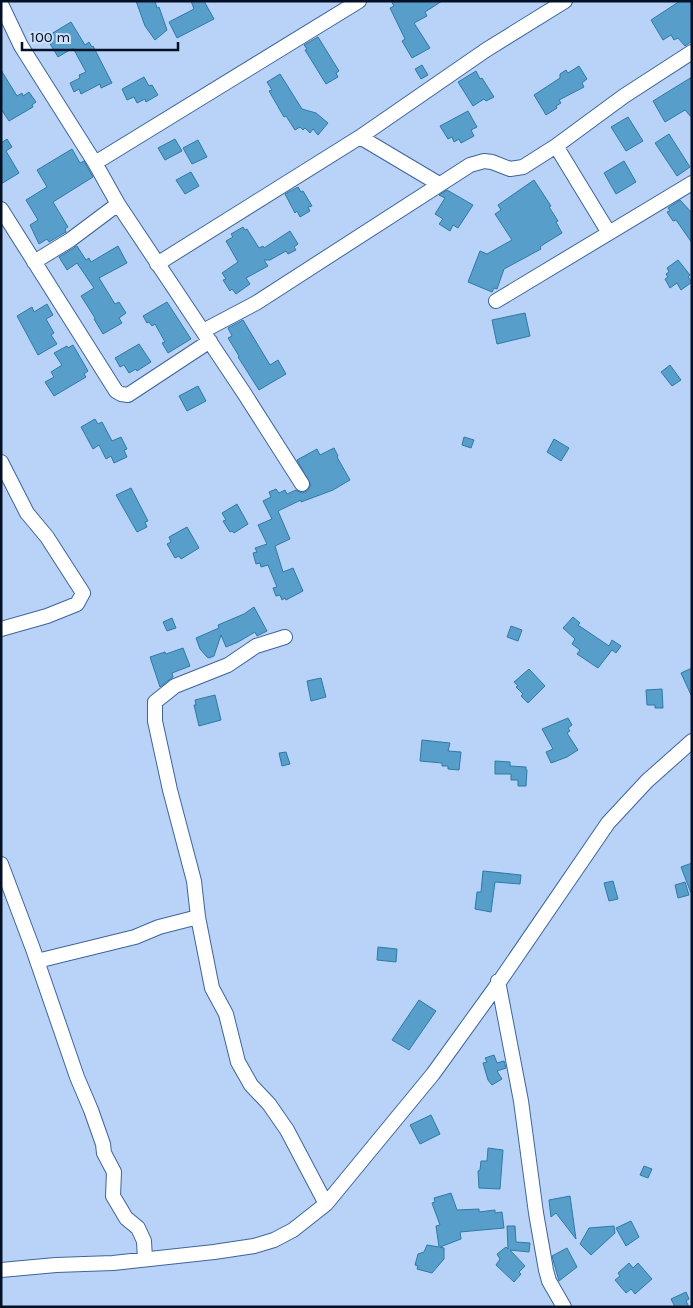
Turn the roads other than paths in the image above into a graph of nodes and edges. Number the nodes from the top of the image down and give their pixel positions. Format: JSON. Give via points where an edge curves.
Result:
{"nodes":[{"id":1,"x":359,"y":1,"type":"edge"},
{"id":2,"x":565,"y":1,"type":"edge"},
{"id":3,"x":1,"y":4,"type":"edge"},
{"id":4,"x":692,"y":52,"type":"edge"},
{"id":5,"x":360,"y":137,"type":"junction"},
{"id":6,"x":556,"y":146,"type":"junction"},
{"id":7,"x":94,"y":164,"type":"junction"},
{"id":8,"x":692,"y":183,"type":"edge"},
{"id":9,"x":439,"y":184,"type":"junction"},
{"id":10,"x":118,"y":204,"type":"junction"},
{"id":11,"x":1,"y":209,"type":"edge"},
{"id":12,"x":609,"y":233,"type":"junction"},
{"id":13,"x":34,"y":262,"type":"junction"},
{"id":14,"x":157,"y":264,"type":"junction"},
{"id":15,"x":496,"y":300,"type":"dead end"},
{"id":16,"x":207,"y":336,"type":"junction"},
{"id":17,"x":1,"y":462,"type":"edge"},
{"id":18,"x":302,"y":484,"type":"dead end"},
{"id":19,"x":1,"y":629,"type":"edge"},
{"id":20,"x":285,"y":637,"type":"dead end"},
{"id":21,"x":692,"y":741,"type":"edge"},
{"id":22,"x":1,"y":864,"type":"edge"},
{"id":23,"x":198,"y":917,"type":"junction"},
{"id":24,"x":37,"y":961,"type":"junction"},
{"id":25,"x":498,"y":981,"type":"junction"},
{"id":26,"x":326,"y":1204,"type":"junction"},
{"id":27,"x":145,"y":1260,"type":"junction"},
{"id":28,"x":1,"y":1270,"type":"edge"},
{"id":29,"x":564,"y":1307,"type":"edge"}],
"edges":[{"from":1,"to":7,"type":"street"},
{"from":2,"to":5,"type":"street","via":[[486,50]]},
{"from":3,"to":7,"type":"street","via":[[21,46]]},
{"from":4,"to":6,"type":"street"},
{"from":5,"to":9,"type":"street"},
{"from":5,"to":14,"type":"street"},
{"from":6,"to":9,"type":"street","via":[[523,167],[510,169],[492,162],[477,162]]},
{"from":6,"to":12,"type":"street"},
{"from":7,"to":10,"type":"street"},
{"from":8,"to":12,"type":"street"},
{"from":9,"to":16,"type":"street"},
{"from":10,"to":13,"type":"street"},
{"from":10,"to":14,"type":"street"},
{"from":11,"to":13,"type":"street"},
{"from":12,"to":15,"type":"street"},
{"from":13,"to":16,"type":"street","via":[[116,391],[121,394],[128,395]]},
{"from":14,"to":16,"type":"street"},
{"from":16,"to":18,"type":"street"},
{"from":17,"to":19,"type":"street","via":[[27,513],[47,537],[83,593],[77,604]]},
{"from":20,"to":23,"type":"street","via":[[256,646],[228,665],[175,686],[155,702],[155,721],[194,882]]},
{"from":21,"to":25,"type":"street","via":[[646,781],[608,823]]},
{"from":22,"to":24,"type":"street"},
{"from":23,"to":24,"type":"street"},
{"from":23,"to":26,"type":"street","via":[[212,988],[226,1014],[238,1062],[251,1085],[269,1104],[286,1130]]},
{"from":24,"to":27,"type":"street","via":[[104,1153],[114,1172],[113,1196],[126,1218],[138,1228],[144,1241]]},
{"from":25,"to":26,"type":"street","via":[[433,1074]]},
{"from":25,"to":29,"type":"street","via":[[521,1101],[546,1270]]},
{"from":26,"to":27,"type":"street","via":[[293,1230],[274,1240],[254,1246]]},
{"from":27,"to":28,"type":"street"}]}
